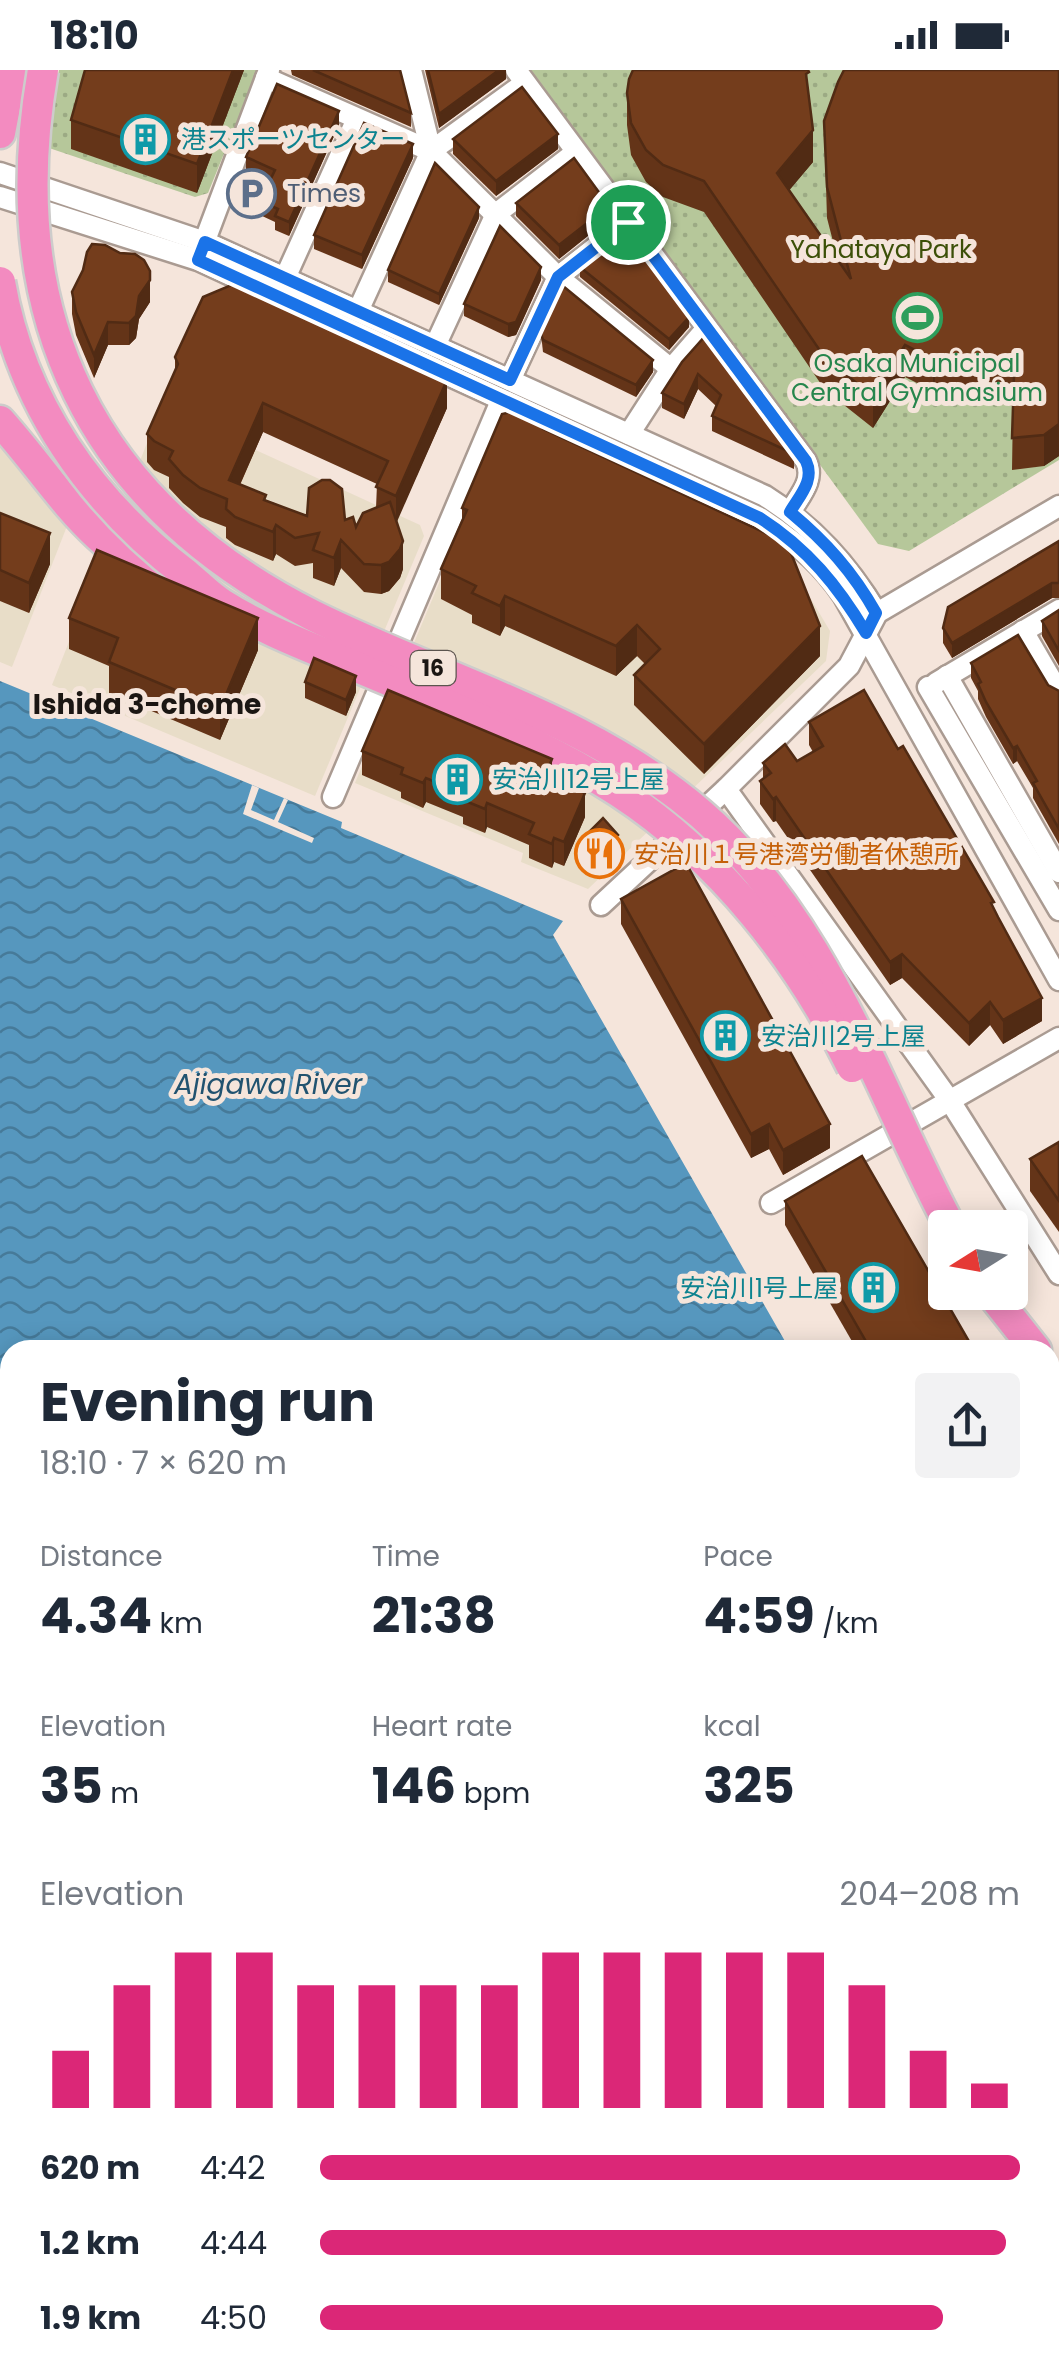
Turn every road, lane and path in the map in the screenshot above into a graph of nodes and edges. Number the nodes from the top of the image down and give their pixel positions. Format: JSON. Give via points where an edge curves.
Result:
{"nodes":[{"id":1,"x":12,"y":70,"type":"edge"},
{"id":2,"x":44,"y":70,"type":"edge"},
{"id":3,"x":411,"y":70,"type":"edge"},
{"id":4,"x":268,"y":74,"type":"edge"},
{"id":5,"x":521,"y":76,"type":"edge"},
{"id":6,"x":358,"y":119,"type":"junction"},
{"id":7,"x":0,"y":133,"type":"edge"},
{"id":8,"x":431,"y":151,"type":"junction"},
{"id":9,"x":576,"y":153,"type":"junction"},
{"id":10,"x":0,"y":172,"type":"edge"},
{"id":11,"x":0,"y":197,"type":"edge"},
{"id":12,"x":496,"y":214,"type":"junction"},
{"id":13,"x":628,"y":222,"type":"junction"},
{"id":14,"x":201,"y":251,"type":"junction"},
{"id":15,"x":558,"y":277,"type":"junction"},
{"id":16,"x":285,"y":278,"type":"junction"},
{"id":17,"x":0,"y":282,"type":"edge"},
{"id":18,"x":358,"y":311,"type":"junction"},
{"id":19,"x":706,"y":329,"type":"junction"},
{"id":20,"x":436,"y":346,"type":"junction"},
{"id":21,"x":671,"y":369,"type":"junction"},
{"id":22,"x":510,"y":380,"type":"junction"},
{"id":23,"x":500,"y":401,"type":"junction"},
{"id":24,"x":0,"y":421,"type":"edge"},
{"id":25,"x":629,"y":434,"type":"junction"},
{"id":26,"x":1059,"y":506,"type":"edge"},
{"id":27,"x":790,"y":512,"type":"junction"},
{"id":28,"x":220,"y":603,"type":"junction"},
{"id":29,"x":1059,"y":610,"type":"edge"},
{"id":30,"x":876,"y":613,"type":"junction"},
{"id":31,"x":1023,"y":631,"type":"junction"},
{"id":32,"x":866,"y":633,"type":"junction"},
{"id":33,"x":948,"y":676,"type":"junction"},
{"id":34,"x":928,"y":687,"type":"junction"},
{"id":35,"x":1059,"y":693,"type":"edge"},
{"id":36,"x":901,"y":702,"type":"junction"},
{"id":37,"x":726,"y":789,"type":"junction"},
{"id":38,"x":334,"y":797,"type":"dead end"},
{"id":39,"x":1059,"y":872,"type":"edge"},
{"id":40,"x":601,"y":905,"type":"dead end"},
{"id":41,"x":1059,"y":910,"type":"edge"},
{"id":42,"x":1054,"y":955,"type":"edge"},
{"id":43,"x":1059,"y":980,"type":"edge"},
{"id":44,"x":1059,"y":1038,"type":"edge"},
{"id":45,"x":950,"y":1101,"type":"junction"},
{"id":46,"x":771,"y":1203,"type":"dead end"},
{"id":47,"x":942,"y":1210,"type":"edge"},
{"id":48,"x":928,"y":1216,"type":"edge"},
{"id":49,"x":1059,"y":1274,"type":"edge"},
{"id":50,"x":989,"y":1310,"type":"edge"},
{"id":51,"x":1004,"y":1310,"type":"edge"},
{"id":52,"x":1012,"y":1340,"type":"edge"},
{"id":53,"x":1028,"y":1340,"type":"edge"}],
"edges":[{"from":1,"to":7,"type":"highway"},
{"from":2,"to":47,"type":"highway","number":"16","bridge":true,"via":[[28,174],[34,271],[68,382],[118,462],[177,525],[258,585],[589,739],[703,815],[765,879],[815,952]]},
{"from":3,"to":8,"type":"street"},
{"from":4,"to":6,"type":"street"},
{"from":4,"to":14,"type":"street"},
{"from":5,"to":8,"type":"street"},
{"from":5,"to":9,"type":"street"},
{"from":6,"to":8,"type":"street"},
{"from":6,"to":16,"type":"street"},
{"from":8,"to":12,"type":"street"},
{"from":8,"to":18,"type":"street"},
{"from":9,"to":12,"type":"street"},
{"from":9,"to":13,"type":"street"},
{"from":10,"to":14,"type":"street"},
{"from":11,"to":14,"type":"street"},
{"from":12,"to":15,"type":"street"},
{"from":12,"to":20,"type":"street"},
{"from":13,"to":15,"type":"street"},
{"from":13,"to":19,"type":"street"},
{"from":14,"to":16,"type":"street"},
{"from":14,"to":23,"type":"street"},
{"from":15,"to":21,"type":"street"},
{"from":15,"to":22,"type":"street"},
{"from":16,"to":18,"type":"street"},
{"from":17,"to":28,"type":"highway","number":"16","bridge":true,"via":[[24,369],[76,465],[118,516]]},
{"from":18,"to":20,"type":"street"},
{"from":19,"to":21,"type":"street"},
{"from":19,"to":27,"type":"street","via":[[810,470]]},
{"from":20,"to":22,"type":"street"},
{"from":21,"to":25,"type":"street"},
{"from":22,"to":25,"type":"street"},
{"from":23,"to":32,"type":"street","via":[[778,530],[837,586]]},
{"from":23,"to":38,"type":"street"},
{"from":24,"to":28,"type":"highway","bridge":true,"via":[[98,538],[140,568]]},
{"from":25,"to":27,"type":"street"},
{"from":26,"to":30,"type":"street"},
{"from":27,"to":30,"type":"street","via":[[843,560]]},
{"from":28,"to":48,"type":"highway","number":"16","bridge":true,"via":[[576,765],[686,845],[756,916],[791,963]]},
{"from":29,"to":31,"type":"street"},
{"from":30,"to":32,"type":"street"},
{"from":31,"to":33,"type":"street"},
{"from":31,"to":35,"type":"street"},
{"from":32,"to":36,"type":"street"},
{"from":32,"to":37,"type":"street","via":[[848,666]]},
{"from":33,"to":34,"type":"street"},
{"from":33,"to":39,"type":"street"},
{"from":34,"to":36,"type":"street"},
{"from":34,"to":41,"type":"street"},
{"from":36,"to":42,"type":"street"},
{"from":37,"to":40,"type":"street"},
{"from":37,"to":45,"type":"street"},
{"from":42,"to":43,"type":"street"},
{"from":44,"to":45,"type":"street"},
{"from":45,"to":46,"type":"street"},
{"from":45,"to":49,"type":"street"},
{"from":50,"to":52,"type":"highway"},
{"from":51,"to":53,"type":"highway"}]}
